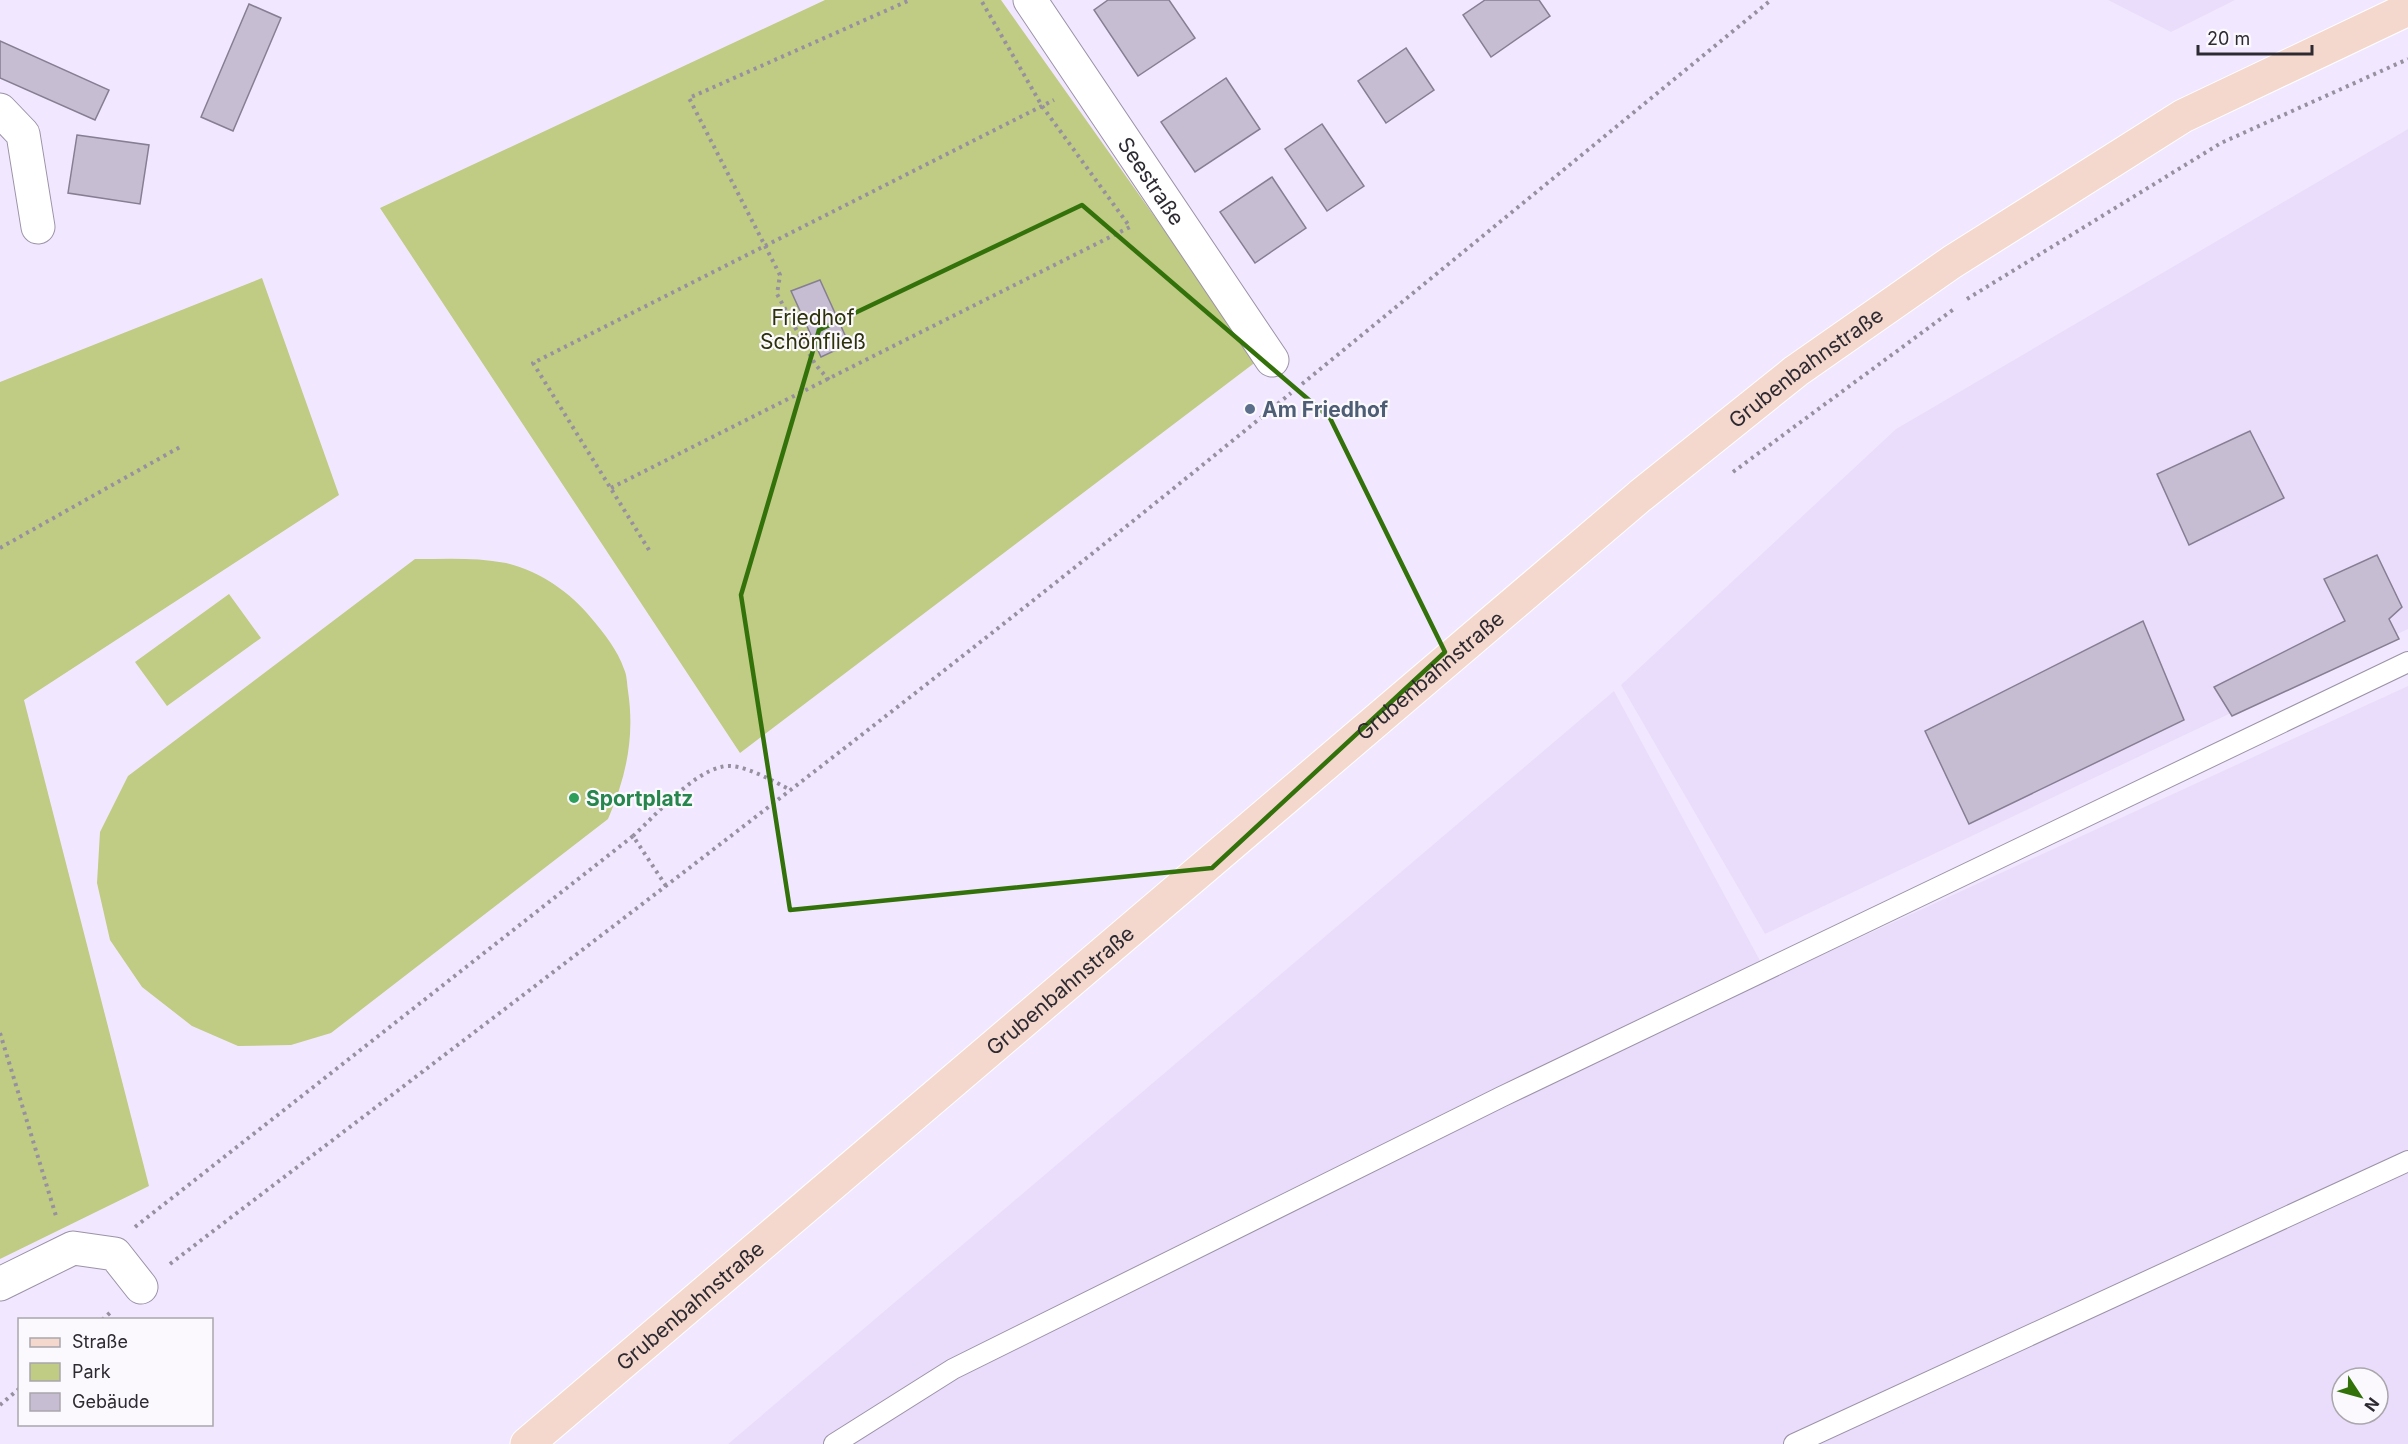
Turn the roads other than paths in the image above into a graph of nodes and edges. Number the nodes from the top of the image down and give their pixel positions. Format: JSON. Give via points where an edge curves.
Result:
{"nodes":[{"id":1,"x":1030,"y":0,"type":"edge"},
{"id":2,"x":2408,"y":9,"type":"edge"},
{"id":3,"x":0,"y":110,"type":"edge"},
{"id":4,"x":38,"y":227,"type":"dead end"},
{"id":5,"x":1272,"y":360,"type":"dead end"},
{"id":6,"x":2408,"y":662,"type":"edge"},
{"id":7,"x":2408,"y":1161,"type":"edge"},
{"id":8,"x":0,"y":1284,"type":"edge"},
{"id":9,"x":141,"y":1287,"type":"road end"},
{"id":10,"x":527,"y":1444,"type":"edge"},
{"id":11,"x":834,"y":1444,"type":"edge"},
{"id":12,"x":1794,"y":1444,"type":"edge"}],
"edges":[{"from":1,"to":5,"type":"street","name":"Seestraße"},
{"from":2,"to":10,"type":"main road","name":"Grubenbahnstraße","via":[[2183,116],[1952,262],[1796,371],[1631,504]]},
{"from":3,"to":4,"type":"street","via":[[23,134]]},
{"from":6,"to":11,"type":"lane","via":[[1512,1092],[964,1364]]},
{"from":7,"to":12,"type":"lane"},
{"from":8,"to":9,"type":"street","via":[[74,1248],[115,1254]]}]}
